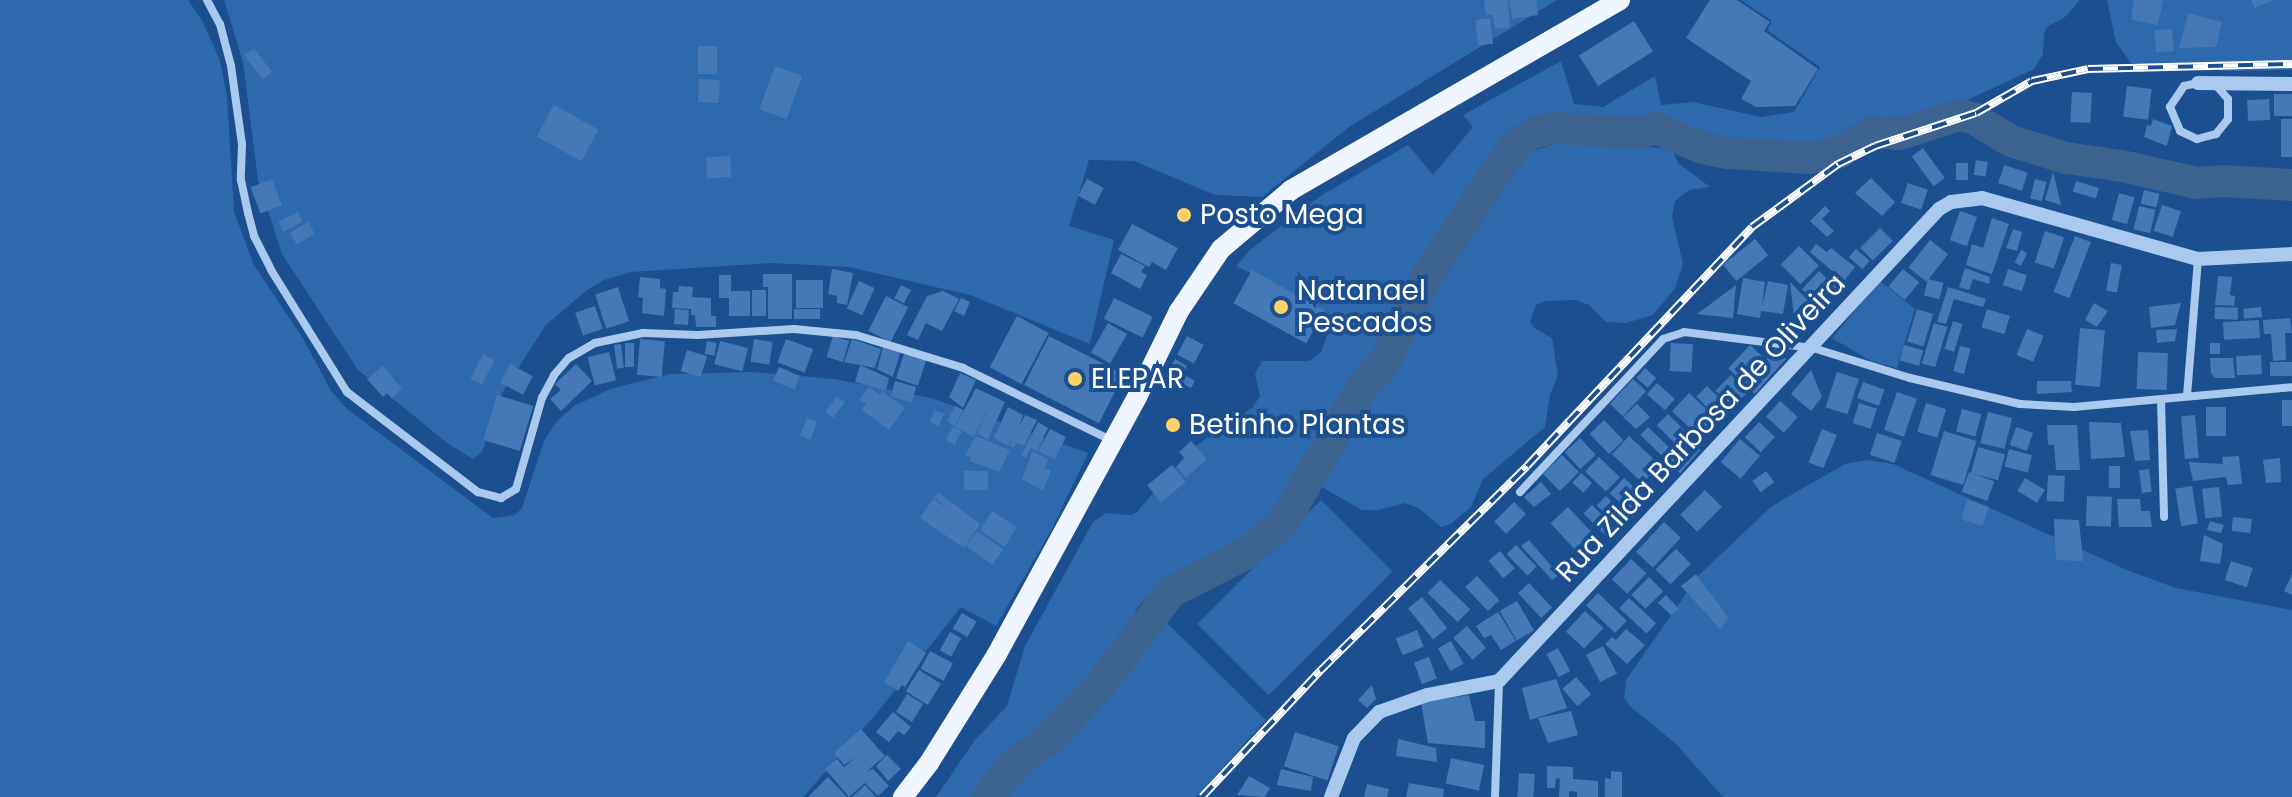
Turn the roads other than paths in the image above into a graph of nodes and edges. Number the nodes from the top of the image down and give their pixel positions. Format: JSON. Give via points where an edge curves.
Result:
{"nodes":[{"id":1,"x":207,"y":0,"type":"edge"},
{"id":2,"x":1620,"y":0,"type":"edge"},
{"id":3,"x":2198,"y":83,"type":"joint"},
{"id":4,"x":2215,"y":84,"type":"junction"},
{"id":5,"x":2292,"y":84,"type":"edge"},
{"id":6,"x":2292,"y":254,"type":"edge"},
{"id":7,"x":2198,"y":259,"type":"junction"},
{"id":8,"x":1813,"y":348,"type":"junction"},
{"id":9,"x":2292,"y":387,"type":"edge"},
{"id":10,"x":2187,"y":396,"type":"junction"},
{"id":11,"x":2161,"y":400,"type":"junction"},
{"id":12,"x":1113,"y":442,"type":"junction"},
{"id":13,"x":1520,"y":492,"type":"dead end"},
{"id":14,"x":2164,"y":517,"type":"dead end"},
{"id":15,"x":1499,"y":681,"type":"junction"},
{"id":16,"x":903,"y":797,"type":"edge"},
{"id":17,"x":1331,"y":797,"type":"edge"},
{"id":18,"x":1495,"y":797,"type":"edge"}],
"edges":[{"from":1,"to":12,"type":"street","via":[[220,24],[231,66],[248,213],[271,270],[347,392],[478,492],[501,498],[516,489],[542,398],[569,358],[595,343],[643,333],[794,329],[856,335],[963,368]]},
{"from":2,"to":12,"type":"main road","via":[[1291,190],[1231,239],[1186,298]]},
{"from":3,"to":4,"type":"street"},
{"from":3,"to":4,"type":"street","via":[[2184,86],[2170,107],[2180,131],[2197,139],[2216,134],[2228,119],[2228,99]]},
{"from":4,"to":5,"type":"street"},
{"from":6,"to":7,"type":"street"},
{"from":7,"to":8,"type":"street","name":"Rua Zilda Barbosa de Oliveira","via":[[1982,198],[1961,199],[1939,209]]},
{"from":7,"to":10,"type":"street"},
{"from":8,"to":11,"type":"street","via":[[2020,404],[2074,407]]},
{"from":8,"to":13,"type":"street","via":[[1673,334]]},
{"from":8,"to":15,"type":"street","name":"Rua Zilda Barbosa de Oliveira"},
{"from":9,"to":10,"type":"street"},
{"from":10,"to":11,"type":"street"},
{"from":11,"to":14,"type":"street"},
{"from":12,"to":16,"type":"main road","via":[[997,654]]},
{"from":15,"to":17,"type":"street","via":[[1427,695],[1379,712],[1354,738]]},
{"from":15,"to":18,"type":"street"}]}
